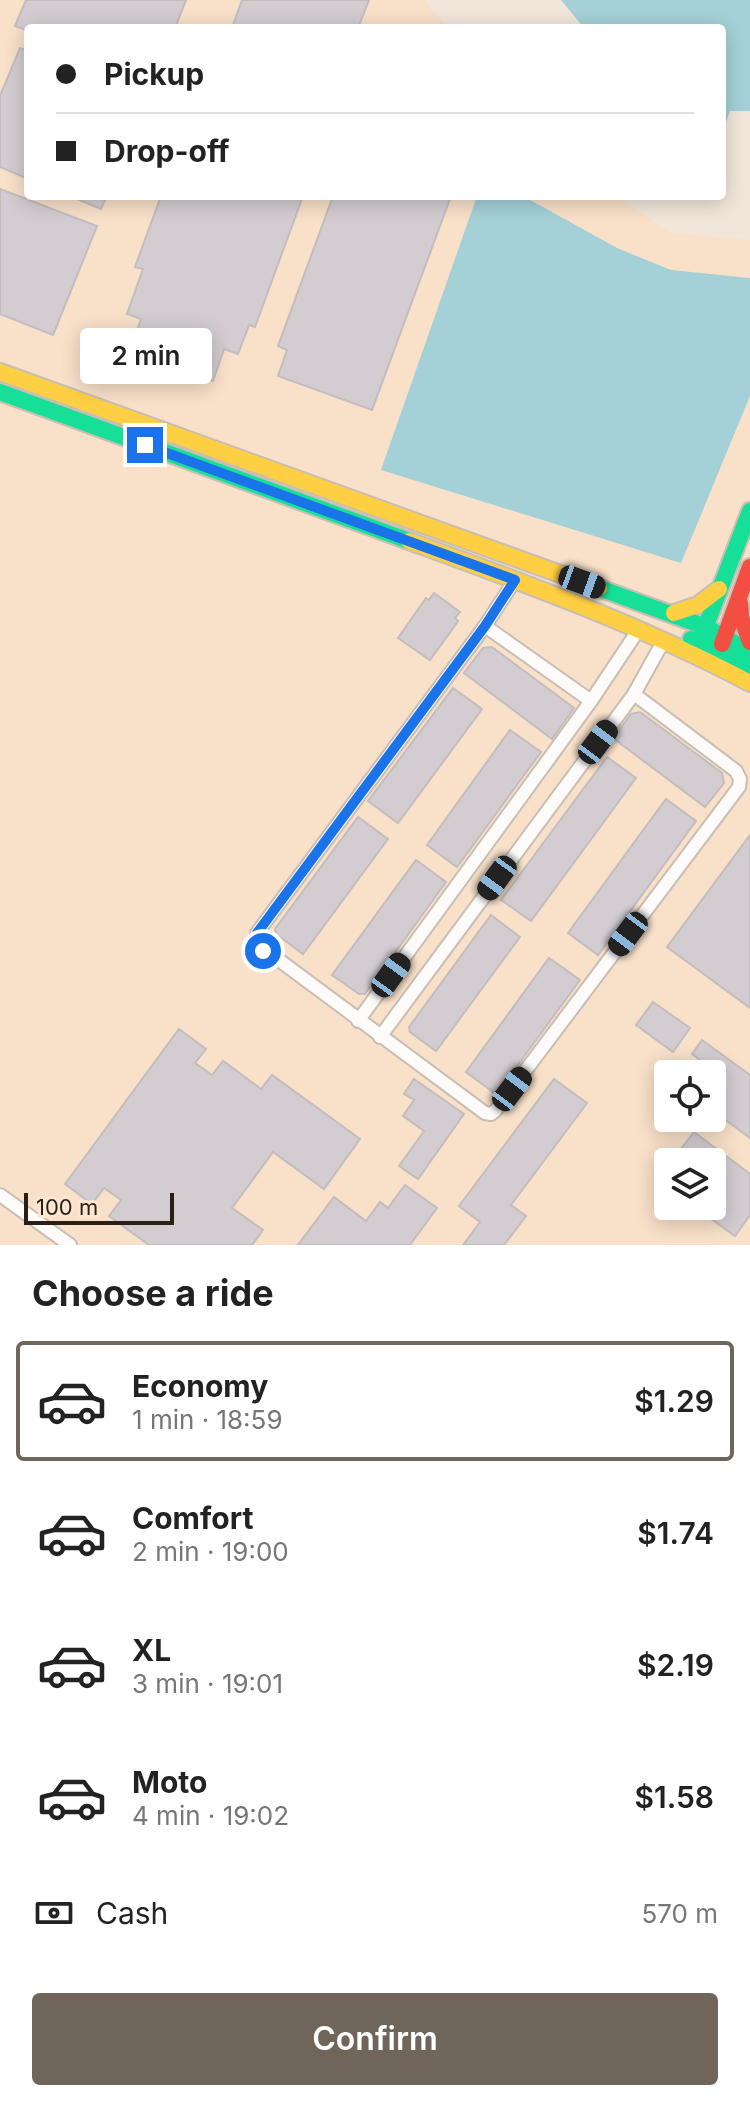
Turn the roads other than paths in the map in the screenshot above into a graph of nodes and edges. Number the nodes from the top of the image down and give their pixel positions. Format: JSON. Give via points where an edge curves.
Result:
{"nodes":[{"id":1,"x":0,"y":372,"type":"edge"},
{"id":2,"x":0,"y":392,"type":"edge"},
{"id":3,"x":297,"y":479,"type":"junction"},
{"id":4,"x":290,"y":498,"type":"junction"},
{"id":5,"x":750,"y":511,"type":"edge"},
{"id":6,"x":750,"y":567,"type":"edge"},
{"id":7,"x":515,"y":580,"type":"junction"},
{"id":8,"x":721,"y":587,"type":"junction"},
{"id":9,"x":739,"y":597,"type":"junction"},
{"id":10,"x":668,"y":613,"type":"junction"},
{"id":11,"x":485,"y":626,"type":"junction"},
{"id":12,"x":634,"y":627,"type":"junction"},
{"id":13,"x":703,"y":634,"type":"junction"},
{"id":14,"x":664,"y":640,"type":"junction"},
{"id":15,"x":750,"y":642,"type":"edge"},
{"id":16,"x":722,"y":643,"type":"junction"},
{"id":17,"x":750,"y":652,"type":"edge"},
{"id":18,"x":750,"y":669,"type":"edge"},
{"id":19,"x":750,"y":683,"type":"edge"},
{"id":20,"x":634,"y":694,"type":"junction"},
{"id":21,"x":591,"y":701,"type":"junction"},
{"id":22,"x":358,"y":1021,"type":"junction"},
{"id":23,"x":380,"y":1037,"type":"junction"},
{"id":24,"x":0,"y":1195,"type":"edge"},
{"id":25,"x":70,"y":1245,"type":"edge"}],
"edges":[{"from":1,"to":3,"type":"street"},
{"from":2,"to":4,"type":"street"},
{"from":3,"to":4,"type":"street"},
{"from":3,"to":10,"type":"street"},
{"from":4,"to":7,"type":"street"},
{"from":5,"to":8,"type":"street"},
{"from":6,"to":9,"type":"street"},
{"from":7,"to":11,"type":"street"},
{"from":7,"to":12,"type":"street"},
{"from":8,"to":10,"type":"street","via":[[691,611]]},
{"from":8,"to":13,"type":"street"},
{"from":9,"to":15,"type":"street"},
{"from":9,"to":16,"type":"street"},
{"from":10,"to":13,"type":"street"},
{"from":11,"to":21,"type":"street"},
{"from":11,"to":22,"type":"street","via":[[257,933],[256,943],[263,951]]},
{"from":12,"to":13,"type":"street"},
{"from":12,"to":14,"type":"street"},
{"from":12,"to":21,"type":"street"},
{"from":13,"to":16,"type":"street"},
{"from":14,"to":19,"type":"street"},
{"from":14,"to":20,"type":"street"},
{"from":16,"to":17,"type":"street"},
{"from":16,"to":18,"type":"street"},
{"from":20,"to":23,"type":"street"},
{"from":20,"to":23,"type":"street","via":[[736,771],[739,787],[491,1114]]},
{"from":21,"to":22,"type":"street"},
{"from":22,"to":23,"type":"street"},
{"from":24,"to":25,"type":"street"}]}
